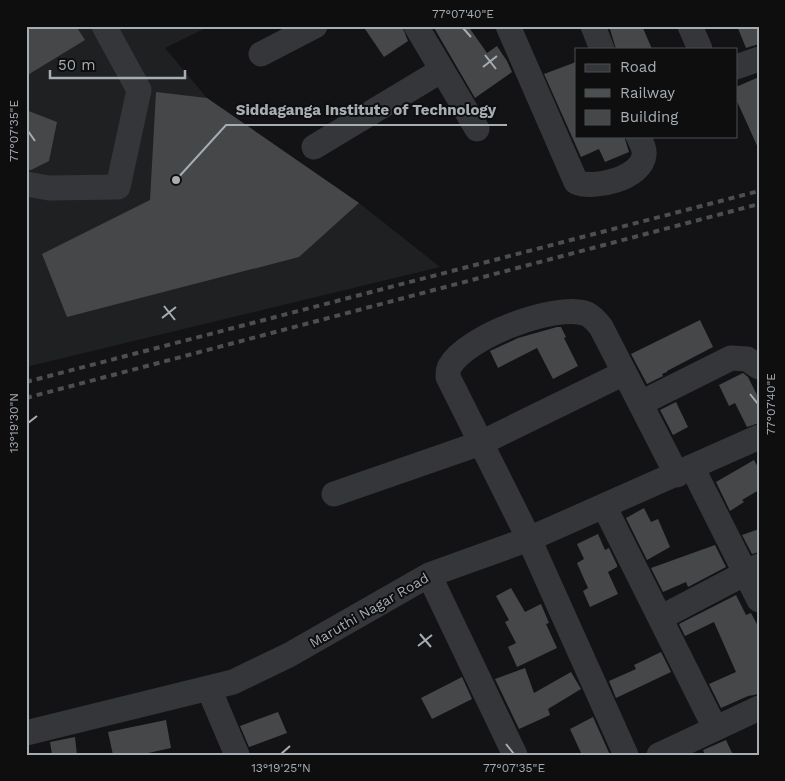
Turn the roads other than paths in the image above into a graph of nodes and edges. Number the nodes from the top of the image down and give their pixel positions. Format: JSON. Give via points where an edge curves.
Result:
{"nodes":[{"id":1,"x":104,"y":26,"type":"edge"},
{"id":2,"x":315,"y":26,"type":"edge"},
{"id":3,"x":416,"y":26,"type":"edge"},
{"id":4,"x":508,"y":26,"type":"edge"},
{"id":5,"x":593,"y":26,"type":"edge"},
{"id":6,"x":690,"y":26,"type":"edge"},
{"id":7,"x":602,"y":48,"type":"edge"},
{"id":8,"x":700,"y":48,"type":"edge"},
{"id":9,"x":261,"y":54,"type":"dead end"},
{"id":10,"x":759,"y":60,"type":"edge"},
{"id":11,"x":738,"y":66,"type":"edge"},
{"id":12,"x":442,"y":70,"type":"junction"},
{"id":13,"x":477,"y":129,"type":"dead end"},
{"id":14,"x":639,"y":138,"type":"edge"},
{"id":15,"x":314,"y":147,"type":"dead end"},
{"id":16,"x":26,"y":184,"type":"edge"},
{"id":17,"x":759,"y":367,"type":"edge"},
{"id":18,"x":624,"y":373,"type":"junction"},
{"id":19,"x":640,"y":403,"type":"junction"},
{"id":20,"x":759,"y":437,"type":"edge"},
{"id":21,"x":481,"y":443,"type":"junction"},
{"id":22,"x":684,"y":471,"type":"junction"},
{"id":23,"x":334,"y":494,"type":"dead end"},
{"id":24,"x":604,"y":506,"type":"junction"},
{"id":25,"x":529,"y":539,"type":"junction"},
{"id":26,"x":752,"y":569,"type":"edge"},
{"id":27,"x":429,"y":575,"type":"junction"},
{"id":28,"x":759,"y":600,"type":"edge"},
{"id":29,"x":660,"y":618,"type":"junction"},
{"id":30,"x":209,"y":689,"type":"junction"},
{"id":31,"x":759,"y":708,"type":"edge"},
{"id":32,"x":715,"y":728,"type":"junction"},
{"id":33,"x":26,"y":733,"type":"edge"},
{"id":34,"x":238,"y":755,"type":"edge"},
{"id":35,"x":515,"y":755,"type":"edge"},
{"id":36,"x":626,"y":755,"type":"edge"},
{"id":37,"x":659,"y":755,"type":"edge"}],
"edges":[{"from":1,"to":16,"type":"street","via":[[139,90],[118,187],[49,188]]},
{"from":2,"to":9,"type":"street"},
{"from":3,"to":12,"type":"street"},
{"from":4,"to":14,"type":"street","via":[[576,182],[584,186],[610,183],[639,168],[645,152]]},
{"from":5,"to":7,"type":"street"},
{"from":6,"to":8,"type":"street"},
{"from":10,"to":11,"type":"street"},
{"from":12,"to":13,"type":"street"},
{"from":12,"to":15,"type":"street"},
{"from":17,"to":19,"type":"street","via":[[747,359],[731,358]]},
{"from":18,"to":19,"type":"street"},
{"from":18,"to":21,"type":"street"},
{"from":18,"to":21,"type":"street","via":[[601,327],[586,314],[562,312],[539,316],[489,335],[463,352],[448,367],[448,377]]},
{"from":19,"to":22,"type":"street"},
{"from":20,"to":22,"type":"street","name":"Maruthi Nagar Road"},
{"from":21,"to":23,"type":"street"},
{"from":21,"to":25,"type":"street"},
{"from":22,"to":24,"type":"street","name":"Maruthi Nagar Road"},
{"from":22,"to":26,"type":"street"},
{"from":24,"to":25,"type":"street","name":"Maruthi Nagar Road"},
{"from":24,"to":29,"type":"street"},
{"from":25,"to":27,"type":"street","name":"Maruthi Nagar Road"},
{"from":25,"to":36,"type":"street"},
{"from":26,"to":28,"type":"street"},
{"from":26,"to":29,"type":"street"},
{"from":27,"to":30,"type":"street","name":"Maruthi Nagar Road","via":[[289,655],[233,682]]},
{"from":27,"to":35,"type":"street"},
{"from":29,"to":32,"type":"street"},
{"from":30,"to":33,"type":"street","name":"Maruthi Nagar Road"},
{"from":30,"to":34,"type":"street"},
{"from":31,"to":32,"type":"street"},
{"from":32,"to":37,"type":"street"}]}
